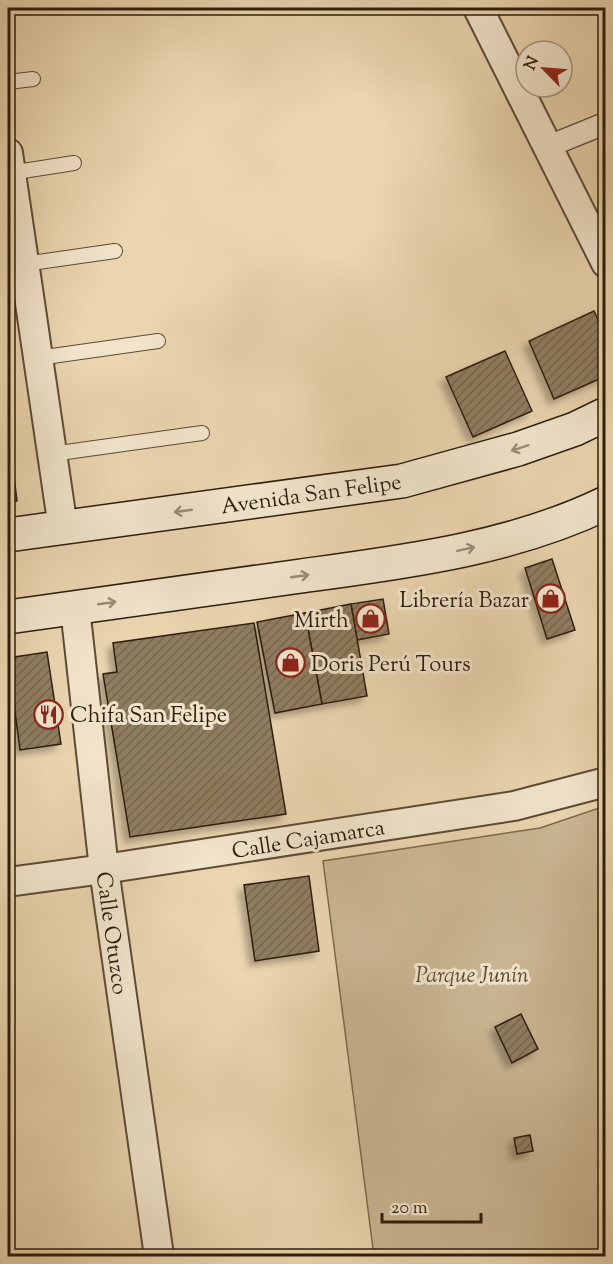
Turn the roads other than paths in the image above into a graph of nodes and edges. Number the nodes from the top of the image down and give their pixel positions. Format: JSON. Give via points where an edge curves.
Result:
{"nodes":[{"id":1,"x":478,"y":8,"type":"edge"},
{"id":2,"x":33,"y":79,"type":"dead end"},
{"id":3,"x":8,"y":82,"type":"edge"},
{"id":4,"x":606,"y":123,"type":"edge"},
{"id":5,"x":547,"y":147,"type":"junction"},
{"id":6,"x":9,"y":163,"type":"edge"},
{"id":7,"x":74,"y":163,"type":"dead end"},
{"id":8,"x":12,"y":212,"type":"edge"},
{"id":9,"x":115,"y":251,"type":"dead end"},
{"id":10,"x":606,"y":263,"type":"edge"},
{"id":11,"x":24,"y":264,"type":"junction"},
{"id":12,"x":158,"y":341,"type":"dead end"},
{"id":13,"x":38,"y":358,"type":"junction"},
{"id":14,"x":606,"y":414,"type":"edge"},
{"id":15,"x":202,"y":433,"type":"dead end"},
{"id":16,"x":52,"y":454,"type":"junction"},
{"id":17,"x":606,"y":503,"type":"edge"},
{"id":18,"x":63,"y":528,"type":"junction"},
{"id":19,"x":8,"y":535,"type":"edge"},
{"id":20,"x":75,"y":608,"type":"junction"},
{"id":21,"x":8,"y":617,"type":"edge"},
{"id":22,"x":606,"y":782,"type":"edge"},
{"id":23,"x":104,"y":869,"type":"junction"},
{"id":24,"x":8,"y":882,"type":"edge"},
{"id":25,"x":159,"y":1257,"type":"edge"}],
"edges":[{"from":1,"to":5,"type":"street"},
{"from":2,"to":3,"type":"lane"},
{"from":4,"to":5,"type":"street"},
{"from":5,"to":10,"type":"street"},
{"from":6,"to":7,"type":"lane"},
{"from":6,"to":8,"type":"street"},
{"from":8,"to":11,"type":"street"},
{"from":9,"to":11,"type":"lane"},
{"from":11,"to":13,"type":"street"},
{"from":12,"to":13,"type":"lane"},
{"from":13,"to":16,"type":"street"},
{"from":14,"to":18,"type":"main road","name":"Avenida San Felipe","one_way":true,"via":[[518,449],[402,481]]},
{"from":15,"to":16,"type":"lane"},
{"from":16,"to":18,"type":"street"},
{"from":20,"to":17,"type":"main road","one_way":true,"via":[[409,562],[486,545]]},
{"from":18,"to":19,"type":"main road","name":"Avenida San Felipe"},
{"from":20,"to":21,"type":"main road"},
{"from":20,"to":23,"type":"street","name":"Calle Otuzco"},
{"from":22,"to":23,"type":"street","name":"Calle Cajamarca","via":[[514,806]]},
{"from":23,"to":24,"type":"street","name":"Calle Cajamarca"},
{"from":23,"to":25,"type":"street","name":"Calle Otuzco"}]}
